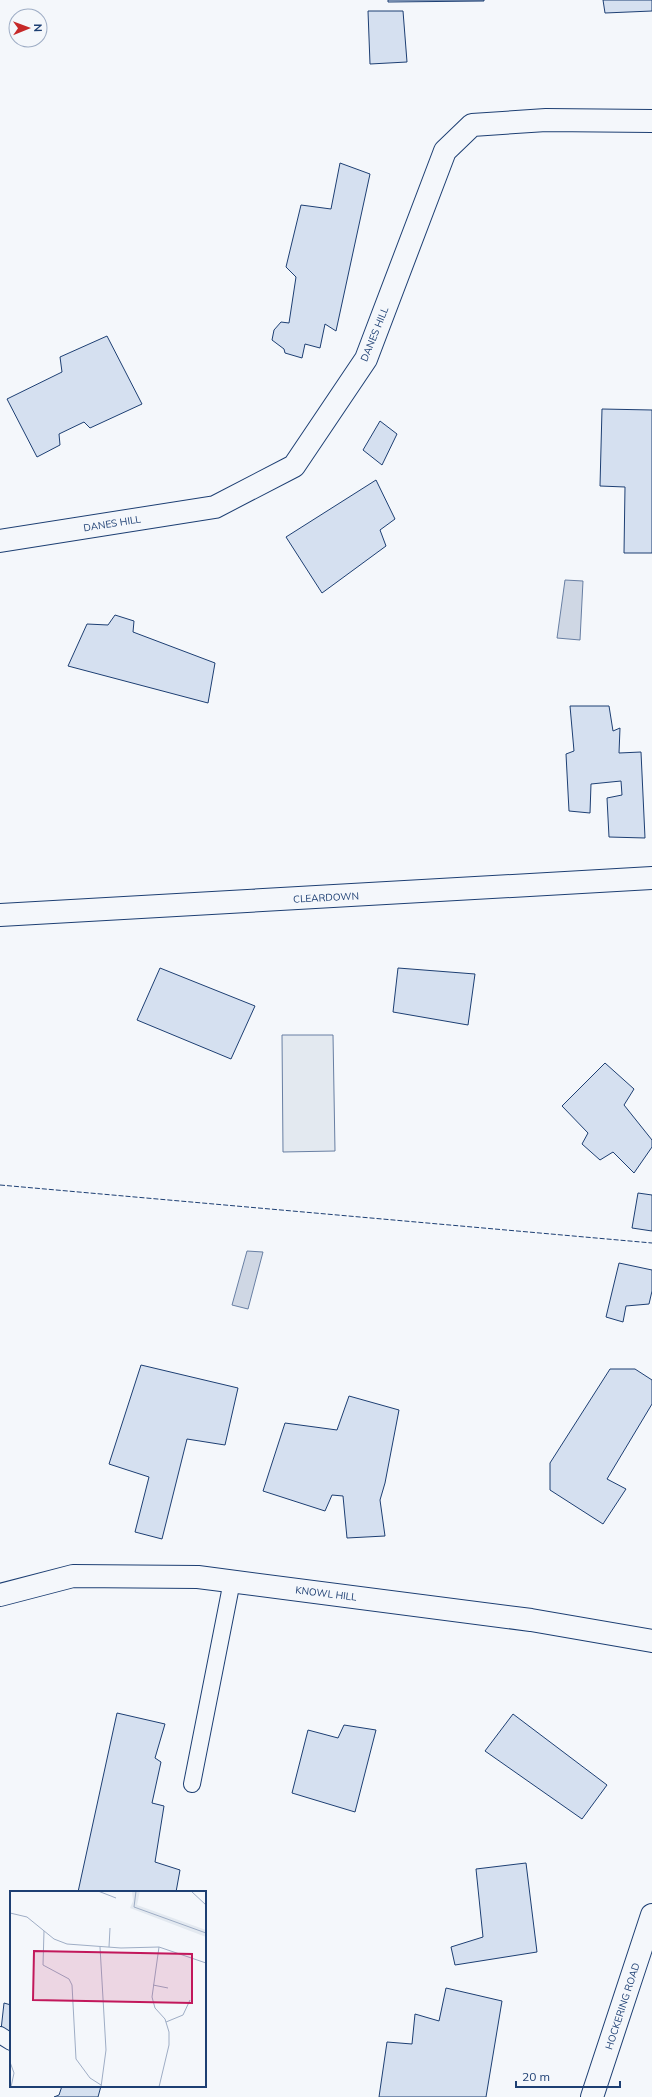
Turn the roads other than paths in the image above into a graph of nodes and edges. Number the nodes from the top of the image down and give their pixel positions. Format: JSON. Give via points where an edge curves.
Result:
{"nodes":[{"id":1,"x":652,"y":121,"type":"edge"},
{"id":2,"x":0,"y":541,"type":"edge"},
{"id":3,"x":652,"y":878,"type":"edge"},
{"id":4,"x":0,"y":916,"type":"edge"},
{"id":5,"x":232,"y":1581,"type":"junction"},
{"id":6,"x":0,"y":1595,"type":"edge"},
{"id":7,"x":652,"y":1641,"type":"edge"},
{"id":8,"x":192,"y":1784,"type":"dead end"},
{"id":9,"x":652,"y":1915,"type":"edge"},
{"id":10,"x":0,"y":2035,"type":"edge"},
{"id":11,"x":10,"y":2041,"type":"edge"},
{"id":12,"x":592,"y":2097,"type":"edge"}],
"edges":[{"from":1,"to":2,"type":"street","name":"DANES HILL","via":[[546,120],[472,125],[461,135],[445,151],[366,359],[294,466],[215,507]]},
{"from":3,"to":4,"type":"street","name":"CLEARDOWN"},
{"from":5,"to":6,"type":"street","name":"KNOWL HILL","via":[[198,1577],[73,1576]]},
{"from":5,"to":7,"type":"street","name":"KNOWL HILL","via":[[531,1620]]},
{"from":5,"to":8,"type":"lane"},
{"from":9,"to":12,"type":"street","name":"HOCKERING ROAD"},
{"from":10,"to":11,"type":"lane"}]}
